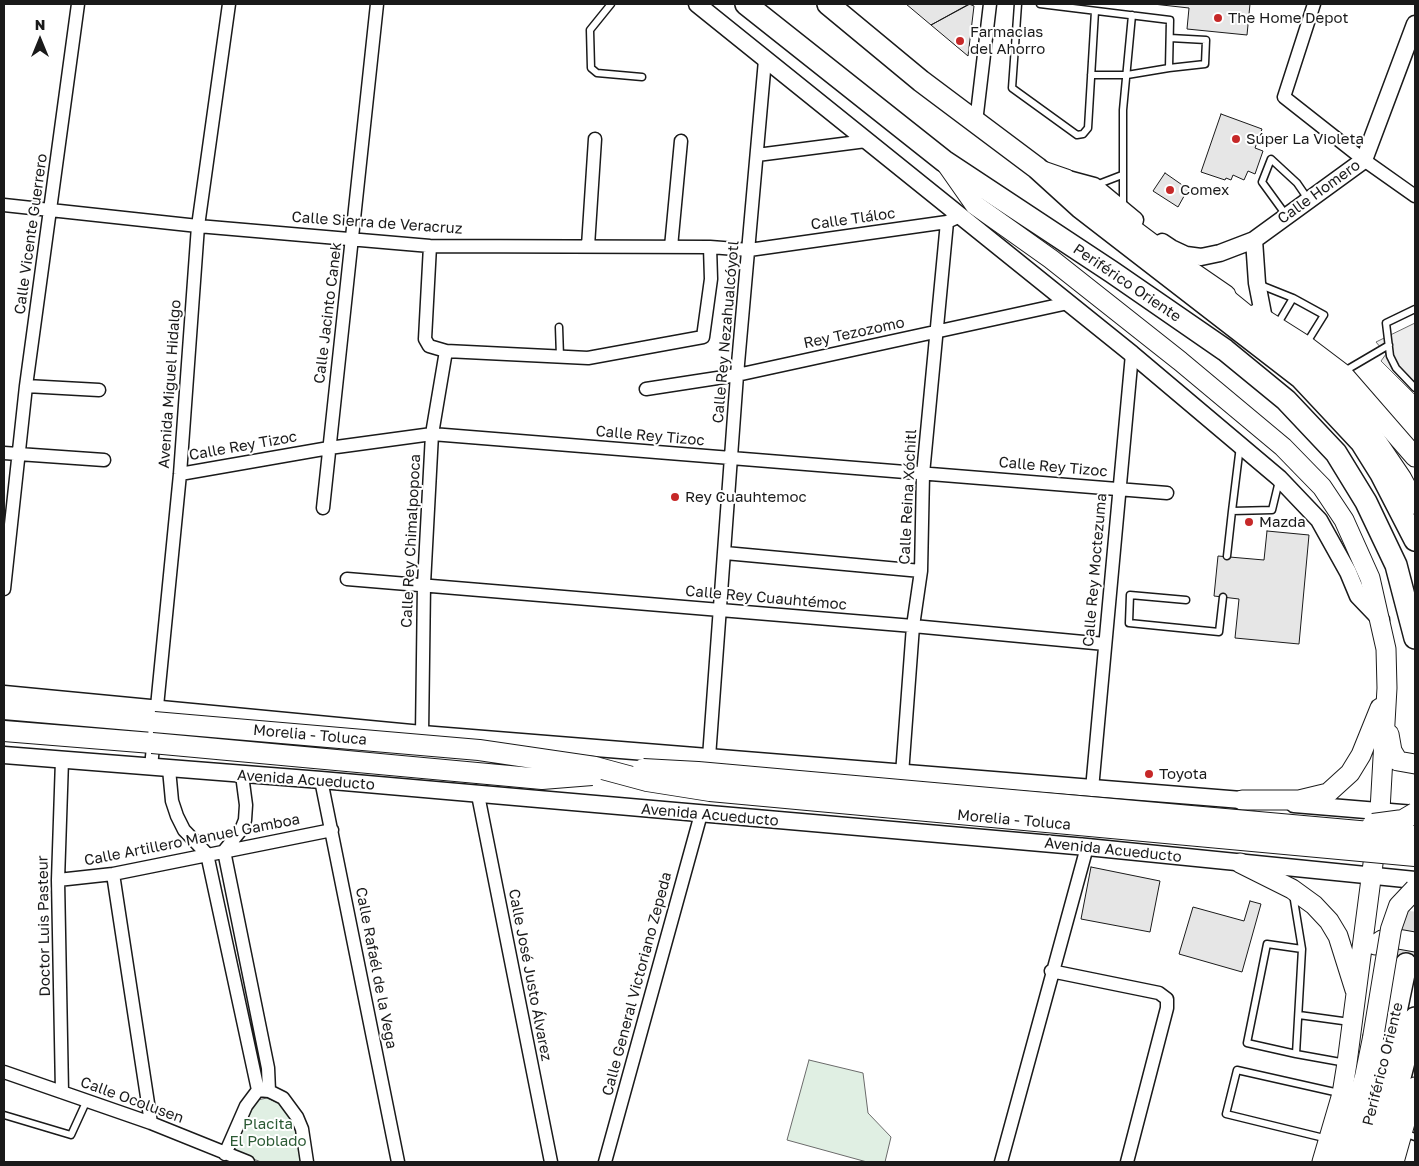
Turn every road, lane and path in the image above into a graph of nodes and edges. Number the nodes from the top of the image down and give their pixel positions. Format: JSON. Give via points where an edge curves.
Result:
{"nodes":[{"id":1,"x":78,"y":4,"type":"edge"},
{"id":2,"x":229,"y":4,"type":"edge"},
{"id":3,"x":377,"y":4,"type":"edge"},
{"id":4,"x":611,"y":4,"type":"edge"},
{"id":5,"x":697,"y":4,"type":"edge"},
{"id":6,"x":746,"y":4,"type":"edge"},
{"id":7,"x":828,"y":4,"type":"edge"},
{"id":8,"x":990,"y":4,"type":"edge"},
{"id":9,"x":1018,"y":4,"type":"edge"},
{"id":10,"x":1040,"y":4,"type":"edge"},
{"id":11,"x":1314,"y":4,"type":"edge"},
{"id":12,"x":1094,"y":11,"type":"junction"},
{"id":13,"x":1132,"y":15,"type":"junction"},
{"id":14,"x":1415,"y":24,"type":"edge"},
{"id":15,"x":1170,"y":38,"type":"junction"},
{"id":16,"x":765,"y":60,"type":"junction"},
{"id":17,"x":1169,"y":68,"type":"junction"},
{"id":18,"x":1090,"y":75,"type":"junction"},
{"id":19,"x":1127,"y":75,"type":"junction"},
{"id":20,"x":642,"y":77,"type":"dead end"},
{"id":21,"x":976,"y":122,"type":"junction"},
{"id":22,"x":595,"y":139,"type":"dead end"},
{"id":23,"x":866,"y":140,"type":"junction"},
{"id":24,"x":681,"y":141,"type":"dead end"},
{"id":25,"x":757,"y":155,"type":"junction"},
{"id":26,"x":1364,"y":160,"type":"junction"},
{"id":27,"x":944,"y":161,"type":"junction"},
{"id":28,"x":1037,"y":168,"type":"junction"},
{"id":29,"x":1122,"y":175,"type":"junction"},
{"id":30,"x":1066,"y":179,"type":"junction"},
{"id":31,"x":1094,"y":186,"type":"junction"},
{"id":32,"x":1415,"y":196,"type":"edge"},
{"id":33,"x":1309,"y":200,"type":"junction"},
{"id":34,"x":975,"y":204,"type":"junction"},
{"id":35,"x":4,"y":205,"type":"edge"},
{"id":36,"x":51,"y":208,"type":"junction"},
{"id":37,"x":1123,"y":210,"type":"junction"},
{"id":38,"x":1287,"y":216,"type":"junction"},
{"id":39,"x":953,"y":219,"type":"junction"},
{"id":40,"x":198,"y":226,"type":"junction"},
{"id":41,"x":352,"y":239,"type":"junction"},
{"id":42,"x":1254,"y":240,"type":"junction"},
{"id":43,"x":430,"y":246,"type":"junction"},
{"id":44,"x":588,"y":246,"type":"junction"},
{"id":45,"x":671,"y":247,"type":"junction"},
{"id":46,"x":710,"y":247,"type":"junction"},
{"id":47,"x":749,"y":250,"type":"junction"},
{"id":48,"x":1001,"y":250,"type":"junction"},
{"id":49,"x":1257,"y":283,"type":"junction"},
{"id":50,"x":1213,"y":288,"type":"junction"},
{"id":51,"x":1293,"y":298,"type":"junction"},
{"id":52,"x":1068,"y":303,"type":"junction"},
{"id":53,"x":1415,"y":309,"type":"edge"},
{"id":54,"x":1270,"y":323,"type":"junction"},
{"id":55,"x":559,"y":327,"type":"dead end"},
{"id":56,"x":937,"y":332,"type":"junction"},
{"id":57,"x":1305,"y":345,"type":"junction"},
{"id":58,"x":1389,"y":345,"type":"junction"},
{"id":59,"x":446,"y":350,"type":"junction"},
{"id":60,"x":1132,"y":354,"type":"junction"},
{"id":61,"x":560,"y":357,"type":"junction"},
{"id":62,"x":1342,"y":373,"type":"junction"},
{"id":63,"x":737,"y":375,"type":"junction"},
{"id":64,"x":26,"y":386,"type":"junction"},
{"id":65,"x":1415,"y":388,"type":"edge"},
{"id":66,"x":646,"y":389,"type":"dead end"},
{"id":67,"x":99,"y":390,"type":"dead end"},
{"id":68,"x":432,"y":434,"type":"junction"},
{"id":69,"x":1240,"y":445,"type":"junction"},
{"id":70,"x":329,"y":448,"type":"junction"},
{"id":71,"x":4,"y":453,"type":"edge"},
{"id":72,"x":17,"y":454,"type":"junction"},
{"id":73,"x":1415,"y":457,"type":"edge"},
{"id":74,"x":732,"y":459,"type":"junction"},
{"id":75,"x":104,"y":460,"type":"dead end"},
{"id":76,"x":180,"y":474,"type":"junction"},
{"id":77,"x":924,"y":474,"type":"junction"},
{"id":78,"x":1279,"y":478,"type":"junction"},
{"id":79,"x":1119,"y":489,"type":"junction"},
{"id":80,"x":1167,"y":493,"type":"dead end"},
{"id":81,"x":1415,"y":504,"type":"edge"},
{"id":82,"x":323,"y":508,"type":"dead end"},
{"id":83,"x":1232,"y":511,"type":"junction"},
{"id":84,"x":1415,"y":540,"type":"edge"},
{"id":85,"x":725,"y":553,"type":"junction"},
{"id":86,"x":1227,"y":556,"type":"dead end"},
{"id":87,"x":921,"y":571,"type":"junction"},
{"id":88,"x":347,"y":580,"type":"dead end"},
{"id":89,"x":424,"y":584,"type":"junction"},
{"id":90,"x":4,"y":589,"type":"edge"},
{"id":91,"x":1223,"y":597,"type":"dead end"},
{"id":92,"x":1186,"y":600,"type":"dead end"},
{"id":93,"x":720,"y":610,"type":"junction"},
{"id":94,"x":1381,"y":620,"type":"junction"},
{"id":95,"x":913,"y":626,"type":"junction"},
{"id":96,"x":1415,"y":638,"type":"edge"},
{"id":97,"x":1105,"y":644,"type":"junction"},
{"id":98,"x":1387,"y":688,"type":"junction"},
{"id":99,"x":4,"y":694,"type":"edge"},
{"id":100,"x":4,"y":709,"type":"edge"},
{"id":101,"x":155,"y":715,"type":"junction"},
{"id":102,"x":4,"y":731,"type":"edge"},
{"id":103,"x":422,"y":734,"type":"junction"},
{"id":104,"x":152,"y":743,"type":"junction"},
{"id":105,"x":4,"y":755,"type":"edge"},
{"id":106,"x":709,"y":758,"type":"junction"},
{"id":107,"x":62,"y":760,"type":"junction"},
{"id":108,"x":1415,"y":764,"type":"edge"},
{"id":109,"x":151,"y":767,"type":"junction"},
{"id":110,"x":169,"y":769,"type":"junction"},
{"id":111,"x":902,"y":774,"type":"junction"},
{"id":112,"x":242,"y":775,"type":"junction"},
{"id":113,"x":322,"y":780,"type":"junction"},
{"id":114,"x":1092,"y":789,"type":"junction"},
{"id":115,"x":478,"y":795,"type":"junction"},
{"id":116,"x":1242,"y":800,"type":"junction"},
{"id":117,"x":1350,"y":808,"type":"junction"},
{"id":118,"x":1380,"y":810,"type":"junction"},
{"id":119,"x":1415,"y":813,"type":"edge"},
{"id":120,"x":701,"y":814,"type":"junction"},
{"id":121,"x":1258,"y":820,"type":"junction"},
{"id":122,"x":332,"y":830,"type":"junction"},
{"id":123,"x":1415,"y":836,"type":"edge"},
{"id":124,"x":1087,"y":847,"type":"junction"},
{"id":125,"x":224,"y":851,"type":"junction"},
{"id":126,"x":207,"y":854,"type":"junction"},
{"id":127,"x":1415,"y":856,"type":"edge"},
{"id":128,"x":1240,"y":863,"type":"junction"},
{"id":129,"x":1341,"y":873,"type":"junction"},
{"id":130,"x":113,"y":874,"type":"junction"},
{"id":131,"x":1373,"y":876,"type":"junction"},
{"id":132,"x":58,"y":880,"type":"junction"},
{"id":133,"x":1415,"y":880,"type":"edge"},
{"id":134,"x":1292,"y":889,"type":"junction"},
{"id":135,"x":1415,"y":889,"type":"edge"},
{"id":136,"x":1415,"y":942,"type":"edge"},
{"id":137,"x":1302,"y":949,"type":"junction"},
{"id":138,"x":1362,"y":958,"type":"junction"},
{"id":139,"x":1406,"y":964,"type":"tunnel mouth"},
{"id":140,"x":1052,"y":971,"type":"junction"},
{"id":141,"x":1357,"y":999,"type":"junction"},
{"id":142,"x":1299,"y":1015,"type":"junction"},
{"id":143,"x":1415,"y":1018,"type":"edge"},
{"id":144,"x":1354,"y":1022,"type":"junction"},
{"id":145,"x":1296,"y":1054,"type":"junction"},
{"id":146,"x":1347,"y":1064,"type":"junction"},
{"id":147,"x":4,"y":1072,"type":"edge"},
{"id":148,"x":1415,"y":1087,"type":"edge"},
{"id":149,"x":263,"y":1091,"type":"junction"},
{"id":150,"x":62,"y":1092,"type":"junction"},
{"id":151,"x":1342,"y":1094,"type":"junction"},
{"id":152,"x":87,"y":1100,"type":"junction"},
{"id":153,"x":4,"y":1114,"type":"edge"},
{"id":154,"x":151,"y":1123,"type":"junction"},
{"id":155,"x":1409,"y":1135,"type":"edge"},
{"id":156,"x":1329,"y":1139,"type":"junction"},
{"id":157,"x":225,"y":1154,"type":"junction"},
{"id":158,"x":248,"y":1162,"type":"edge"},
{"id":159,"x":307,"y":1162,"type":"edge"},
{"id":160,"x":398,"y":1162,"type":"edge"},
{"id":161,"x":551,"y":1162,"type":"edge"},
{"id":162,"x":605,"y":1162,"type":"edge"},
{"id":163,"x":1001,"y":1162,"type":"edge"},
{"id":164,"x":1128,"y":1162,"type":"edge"},
{"id":165,"x":1322,"y":1162,"type":"edge"},
{"id":166,"x":1339,"y":1162,"type":"edge"},
{"id":167,"x":1356,"y":1162,"type":"edge"},
{"id":168,"x":1376,"y":1162,"type":"edge"},
{"id":169,"x":1394,"y":1162,"type":"edge"}],
"edges":[{"from":1,"to":36,"type":"street","name":"Calle Vicente Guerrero"},
{"from":2,"to":40,"type":"street","name":"Avenida Miguel Hidalgo"},
{"from":3,"to":41,"type":"street","name":"Calle Jacinto Canek"},
{"from":4,"to":20,"type":"lane","via":[[590,30],[591,68],[597,72]]},
{"from":5,"to":16,"type":"street"},
{"from":6,"to":27,"type":"highway","name":"Periférico Oriente"},
{"from":7,"to":21,"type":"highway","name":"Periférico Oriente"},
{"from":8,"to":21,"type":"street"},
{"from":9,"to":18,"type":"lane","via":[[1012,88],[1077,135],[1088,128]]},
{"from":10,"to":12,"type":"lane"},
{"from":11,"to":26,"type":"street","via":[[1284,97]]},
{"from":12,"to":13,"type":"lane"},
{"from":12,"to":18,"type":"lane"},
{"from":13,"to":15,"type":"lane","via":[[1170,20]]},
{"from":13,"to":19,"type":"lane"},
{"from":14,"to":26,"type":"street","name":"Calle Homero"},
{"from":15,"to":17,"type":"lane"},
{"from":15,"to":17,"type":"lane","via":[[1206,40],[1204,64]]},
{"from":16,"to":23,"type":"street"},
{"from":16,"to":25,"type":"street","name":"Calle Rey Nezahualcóyotl"},
{"from":17,"to":19,"type":"lane"},
{"from":18,"to":19,"type":"lane"},
{"from":19,"to":29,"type":"lane"},
{"from":21,"to":28,"type":"highway","name":"Periférico Oriente"},
{"from":22,"to":44,"type":"street"},
{"from":23,"to":25,"type":"street"},
{"from":23,"to":39,"type":"street"},
{"from":24,"to":45,"type":"street"},
{"from":25,"to":47,"type":"street","name":"Calle Rey Nezahualcóyotl"},
{"from":26,"to":32,"type":"street"},
{"from":26,"to":33,"type":"street","name":"Calle Homero"},
{"from":27,"to":34,"type":"main road"},
{"from":27,"to":96,"type":"highway","name":"Periférico Oriente","via":[[1217,345],[1286,400],[1336,453],[1366,502],[1396,565]]},
{"from":28,"to":30,"type":"main road"},
{"from":28,"to":84,"type":"highway","name":"Periférico Oriente","via":[[1081,208],[1294,372],[1320,396],[1361,442]]},
{"from":29,"to":31,"type":"lane"},
{"from":29,"to":37,"type":"lane"},
{"from":30,"to":31,"type":"street","name":"Calle Homero"},
{"from":30,"to":50,"type":"main road"},
{"from":31,"to":37,"type":"street","name":"Calle Homero"},
{"from":33,"to":38,"type":"street","name":"Calle Homero"},
{"from":33,"to":38,"type":"lane","via":[[1297,183],[1271,159],[1262,182]]},
{"from":34,"to":48,"type":"street"},
{"from":34,"to":94,"type":"main road","via":[[1051,259],[1283,446],[1315,480],[1344,520],[1370,578]]},
{"from":35,"to":36,"type":"street","name":"Calle Sierra de Veracruz"},
{"from":36,"to":40,"type":"street","name":"Calle Sierra de Veracruz"},
{"from":36,"to":64,"type":"street","name":"Calle Vicente Guerrero"},
{"from":37,"to":42,"type":"street","name":"Calle Homero","via":[[1171,248],[1186,255],[1201,257],[1220,253]]},
{"from":38,"to":42,"type":"street","name":"Calle Homero"},
{"from":39,"to":47,"type":"street","name":"Calle Tláloc"},
{"from":39,"to":48,"type":"street"},
{"from":39,"to":56,"type":"street","name":"Calle Reina Xóchitl"},
{"from":40,"to":41,"type":"street","name":"Calle Sierra de Veracruz"},
{"from":40,"to":76,"type":"street","name":"Avenida Miguel Hidalgo"},
{"from":41,"to":43,"type":"street","name":"Calle Sierra de Veracruz"},
{"from":41,"to":70,"type":"street","name":"Calle Jacinto Canek"},
{"from":42,"to":49,"type":"street"},
{"from":43,"to":44,"type":"street","name":"Calle Sierra de Veracruz"},
{"from":43,"to":59,"type":"street","via":[[425,339],[429,346]]},
{"from":44,"to":45,"type":"street","name":"Calle Sierra de Veracruz"},
{"from":45,"to":46,"type":"street","name":"Calle Sierra de Veracruz"},
{"from":46,"to":47,"type":"street","name":"Calle Sierra de Veracruz"},
{"from":46,"to":61,"type":"street","via":[[711,279],[703,337],[588,358]]},
{"from":47,"to":63,"type":"street","name":"Calle Rey Nezahualcóyotl"},
{"from":48,"to":52,"type":"street"},
{"from":49,"to":51,"type":"lane"},
{"from":49,"to":54,"type":"street"},
{"from":50,"to":54,"type":"main road"},
{"from":50,"to":81,"type":"main road","via":[[1331,384],[1362,420]]},
{"from":51,"to":54,"type":"lane"},
{"from":51,"to":57,"type":"lane","via":[[1324,316]]},
{"from":52,"to":56,"type":"street","name":"Rey Tezozomo"},
{"from":52,"to":60,"type":"street"},
{"from":53,"to":58,"type":"lane","via":[[1386,323]]},
{"from":54,"to":57,"type":"main road"},
{"from":55,"to":61,"type":"lane"},
{"from":56,"to":63,"type":"street","name":"Rey Tezozomo"},
{"from":56,"to":77,"type":"street","name":"Calle Reina Xóchitl"},
{"from":57,"to":62,"type":"main road"},
{"from":58,"to":62,"type":"lane"},
{"from":58,"to":65,"type":"lane","via":[[1396,368]]},
{"from":59,"to":61,"type":"street"},
{"from":59,"to":68,"type":"street","name":"Calle Rey Chimalpopoca"},
{"from":60,"to":69,"type":"street"},
{"from":60,"to":79,"type":"street","name":"Calle Rey Moctezuma"},
{"from":62,"to":73,"type":"main road"},
{"from":63,"to":66,"type":"street","name":"Rey Tezozomo"},
{"from":63,"to":74,"type":"street","name":"Calle Rey Nezahualcóyotl"},
{"from":64,"to":67,"type":"street"},
{"from":64,"to":72,"type":"street","name":"Calle Vicente Guerrero"},
{"from":68,"to":70,"type":"street","name":"Calle Rey Tizoc"},
{"from":68,"to":74,"type":"street","name":"Calle Rey Tizoc"},
{"from":68,"to":89,"type":"street","name":"Calle Rey Chimalpopoca"},
{"from":69,"to":78,"type":"street"},
{"from":69,"to":83,"type":"lane"},
{"from":70,"to":76,"type":"street","name":"Calle Rey Tizoc"},
{"from":70,"to":82,"type":"street","name":"Calle Jacinto Canek"},
{"from":71,"to":72,"type":"street"},
{"from":72,"to":75,"type":"street"},
{"from":72,"to":90,"type":"street","name":"Calle Vicente Guerrero"},
{"from":74,"to":77,"type":"street","name":"Calle Rey Tizoc"},
{"from":74,"to":85,"type":"street","name":"Calle Rey Nezahualcóyotl"},
{"from":76,"to":101,"type":"street","name":"Avenida Miguel Hidalgo"},
{"from":77,"to":79,"type":"street","name":"Calle Rey Tizoc"},
{"from":77,"to":87,"type":"street","name":"Calle Reina Xóchitl"},
{"from":78,"to":83,"type":"lane","via":[[1272,510]]},
{"from":78,"to":94,"type":"street","via":[[1319,520],[1358,596]]},
{"from":79,"to":80,"type":"street","name":"Calle Rey Tizoc"},
{"from":79,"to":97,"type":"street","name":"Calle Rey Moctezuma"},
{"from":83,"to":86,"type":"lane"},
{"from":85,"to":87,"type":"street"},
{"from":85,"to":93,"type":"street","name":"Calle Rey Nezahualcóyotl"},
{"from":87,"to":95,"type":"street","name":"Calle Reina Xóchitl"},
{"from":88,"to":89,"type":"street","name":"Calle Rey Cuauhtémoc"},
{"from":89,"to":93,"type":"street","name":"Calle Rey Cuauhtémoc"},
{"from":89,"to":103,"type":"street","name":"Calle Rey Chimalpopoca"},
{"from":91,"to":92,"type":"lane","via":[[1219,632],[1129,623],[1130,595]]},
{"from":93,"to":95,"type":"street","name":"Calle Rey Cuauhtémoc"},
{"from":93,"to":106,"type":"street","name":"Calle Rey Nezahualcóyotl"},
{"from":94,"to":98,"type":"main road"},
{"from":95,"to":97,"type":"street","name":"Calle Rey Cuauhtémoc"},
{"from":95,"to":111,"type":"street","name":"Calle Reina Xóchitl"},
{"from":97,"to":114,"type":"street","name":"Calle Rey Moctezuma"},
{"from":98,"to":108,"type":"main road","via":[[1392,751],[1398,761]]},
{"from":98,"to":116,"type":"main road","via":[[1362,755],[1350,773],[1328,794],[1300,800]]},
{"from":98,"to":118,"type":"main road"},
{"from":99,"to":101,"type":"street"},
{"from":100,"to":101,"type":"main road","name":"Morelia - Toluca"},
{"from":101,"to":103,"type":"street"},
{"from":101,"to":104,"type":"street","name":"Avenida Miguel Hidalgo"},
{"from":101,"to":127,"type":"main road","name":"Morelia - Toluca","bridge":true,"via":[[480,750],[595,767],[647,781],[710,791]]},
{"from":102,"to":104,"type":"main road","name":"Morelia - Toluca"},
{"from":103,"to":106,"type":"street"},
{"from":104,"to":109,"type":"street","name":"Avenida Miguel Hidalgo"},
{"from":104,"to":121,"type":"main road","name":"Morelia - Toluca","bridge":true,"via":[[542,779],[645,769],[698,772]]},
{"from":105,"to":107,"type":"street","name":"Avenida Acueducto"},
{"from":106,"to":111,"type":"street"},
{"from":107,"to":109,"type":"street","name":"Avenida Acueducto"},
{"from":107,"to":132,"type":"street","name":"Doctor Luis Pasteur"},
{"from":109,"to":110,"type":"street","name":"Avenida Acueducto"},
{"from":110,"to":112,"type":"street","name":"Avenida Acueducto"},
{"from":110,"to":126,"type":"street","via":[[177,816],[184,830]]},
{"from":111,"to":114,"type":"street"},
{"from":112,"to":113,"type":"street","name":"Avenida Acueducto"},
{"from":112,"to":125,"type":"street","via":[[245,820]]},
{"from":113,"to":115,"type":"street","name":"Avenida Acueducto"},
{"from":113,"to":122,"type":"street","name":"Calle Rafaél de la Vega"},
{"from":114,"to":116,"type":"street"},
{"from":115,"to":120,"type":"street","name":"Avenida Acueducto"},
{"from":115,"to":161,"type":"street","name":"Calle José Justo Álvarez"},
{"from":116,"to":117,"type":"street"},
{"from":117,"to":118,"type":"street"},
{"from":117,"to":129,"type":"street","via":[[1366,828],[1368,844],[1362,859]]},
{"from":118,"to":119,"type":"street"},
{"from":118,"to":131,"type":"main road"},
{"from":119,"to":121,"type":"main road","bridge":true,"via":[[1403,820],[1369,824]]},
{"from":120,"to":124,"type":"street","name":"Avenida Acueducto"},
{"from":120,"to":162,"type":"street","name":"Calle General Victoriano Zepeda"},
{"from":121,"to":123,"type":"main road","name":"Morelia - Toluca","bridge":true},
{"from":122,"to":125,"type":"street","name":"Calle Artillero Manuel Gamboa"},
{"from":122,"to":160,"type":"street","name":"Calle Rafaél de la Vega"},
{"from":124,"to":128,"type":"street","name":"Avenida Acueducto"},
{"from":124,"to":140,"type":"street"},
{"from":125,"to":126,"type":"street","name":"Calle Artillero Manuel Gamboa"},
{"from":125,"to":149,"type":"street","via":[[268,1068]]},
{"from":126,"to":130,"type":"street","name":"Calle Artillero Manuel Gamboa"},
{"from":126,"to":149,"type":"street"},
{"from":128,"to":129,"type":"street","name":"Avenida Acueducto"},
{"from":128,"to":134,"type":"main road"},
{"from":129,"to":131,"type":"street","name":"Avenida Acueducto"},
{"from":130,"to":132,"type":"street","name":"Calle Artillero Manuel Gamboa"},
{"from":130,"to":154,"type":"street"},
{"from":131,"to":133,"type":"street","name":"Avenida Acueducto"},
{"from":131,"to":138,"type":"main road"},
{"from":132,"to":150,"type":"street","name":"Doctor Luis Pasteur"},
{"from":134,"to":137,"type":"lane"},
{"from":134,"to":141,"type":"main road","via":[[1314,905],[1338,936]]},
{"from":135,"to":166,"type":"main road","bridge":true,"via":[[1399,906],[1391,929],[1365,1077]]},
{"from":136,"to":138,"type":"main road","via":[[1382,940]]},
{"from":137,"to":142,"type":"lane"},
{"from":137,"to":145,"type":"lane","via":[[1267,944],[1247,1043]]},
{"from":138,"to":141,"type":"main road"},
{"from":139,"to":167,"type":"highway","name":"Periférico Oriente","via":[[1388,1050]]},
{"from":140,"to":163,"type":"street"},
{"from":140,"to":164,"type":"street","via":[[1159,993],[1167,998],[1168,1008]]},
{"from":141,"to":144,"type":"main road"},
{"from":142,"to":144,"type":"lane"},
{"from":142,"to":145,"type":"lane"},
{"from":143,"to":168,"type":"highway","name":"Periférico Oriente"},
{"from":144,"to":146,"type":"main road"},
{"from":145,"to":146,"type":"lane"},
{"from":146,"to":151,"type":"main road"},
{"from":147,"to":150,"type":"street","name":"Calle Ocolusen"},
{"from":148,"to":155,"type":"main road"},
{"from":149,"to":157,"type":"street","via":[[246,1106]]},
{"from":149,"to":159,"type":"street","via":[[283,1098],[297,1117]]},
{"from":150,"to":152,"type":"street","name":"Calle Ocolusen"},
{"from":151,"to":156,"type":"main road"},
{"from":151,"to":156,"type":"lane","via":[[1237,1070],[1226,1114]]},
{"from":152,"to":153,"type":"lane","via":[[71,1135]]},
{"from":152,"to":154,"type":"street","name":"Calle Ocolusen"},
{"from":154,"to":157,"type":"street","name":"Calle Ocolusen"},
{"from":155,"to":169,"type":"main road"},
{"from":156,"to":165,"type":"main road"},
{"from":157,"to":158,"type":"street","name":"Calle Ocolusen"}]}
